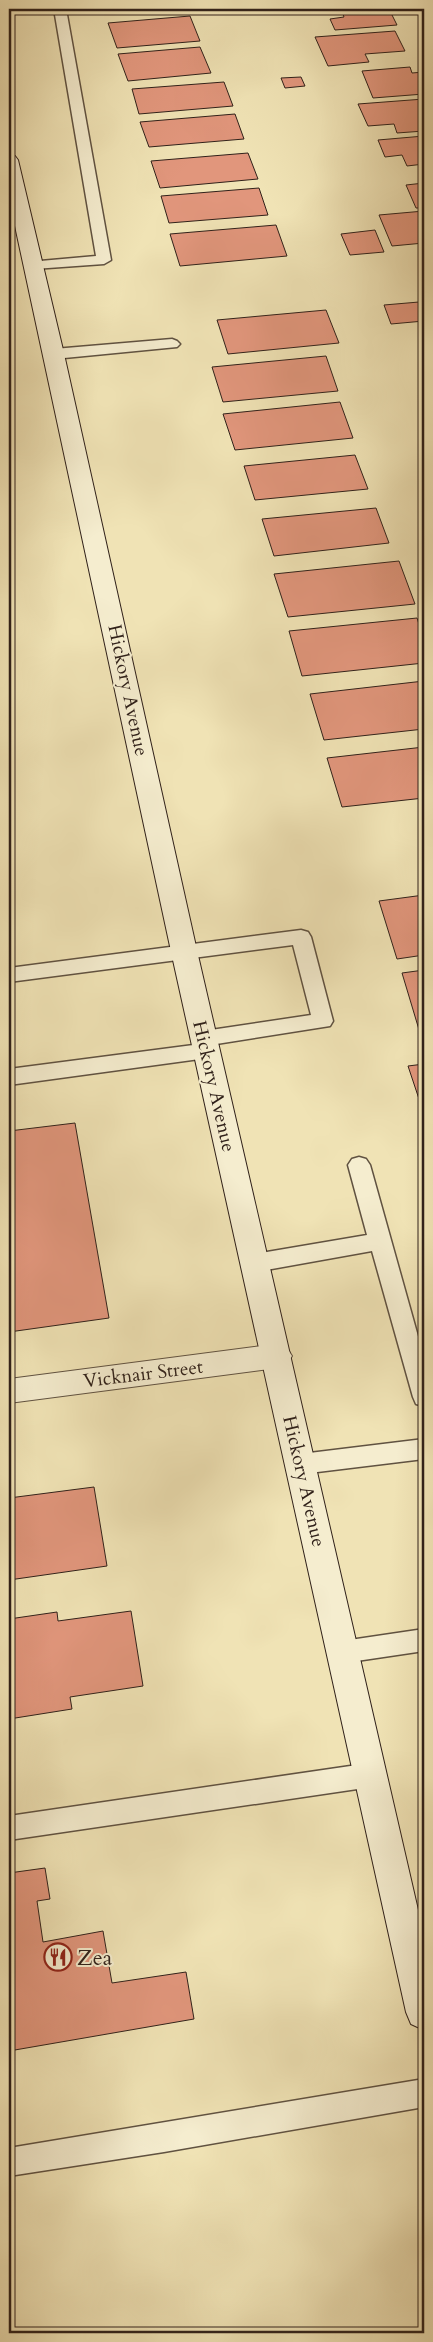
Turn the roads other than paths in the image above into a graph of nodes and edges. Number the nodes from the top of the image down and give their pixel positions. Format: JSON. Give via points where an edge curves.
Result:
{"nodes":[{"id":1,"x":60,"y":9,"type":"edge"},
{"id":2,"x":9,"y":160,"type":"edge"},
{"id":3,"x":34,"y":265,"type":"junction"},
{"id":4,"x":172,"y":344,"type":"dead end"},
{"id":5,"x":54,"y":354,"type":"junction"},
{"id":6,"x":184,"y":951,"type":"junction"},
{"id":7,"x":9,"y":975,"type":"edge"},
{"id":8,"x":206,"y":1045,"type":"junction"},
{"id":9,"x":9,"y":1077,"type":"edge"},
{"id":10,"x":359,"y":1166,"type":"dead end"},
{"id":11,"x":380,"y":1241,"type":"junction"},
{"id":12,"x":255,"y":1262,"type":"junction"},
{"id":13,"x":277,"y":1356,"type":"junction"},
{"id":14,"x":9,"y":1391,"type":"edge"},
{"id":15,"x":424,"y":1396,"type":"edge"},
{"id":16,"x":424,"y":1449,"type":"edge"},
{"id":17,"x":301,"y":1464,"type":"junction"},
{"id":18,"x":424,"y":1640,"type":"edge"},
{"id":19,"x":343,"y":1652,"type":"junction"},
{"id":20,"x":371,"y":1775,"type":"junction"},
{"id":21,"x":9,"y":1828,"type":"edge"},
{"id":22,"x":424,"y":2012,"type":"edge"},
{"id":23,"x":424,"y":2093,"type":"edge"},
{"id":24,"x":9,"y":2162,"type":"edge"}],
"edges":[{"from":1,"to":3,"type":"lane","via":[[104,260]]},
{"from":2,"to":3,"type":"main road","name":"Hickory Avenue"},
{"from":3,"to":5,"type":"main road","name":"Hickory Avenue"},
{"from":4,"to":5,"type":"lane"},
{"from":5,"to":6,"type":"main road","name":"Hickory Avenue"},
{"from":6,"to":7,"type":"lane"},
{"from":6,"to":8,"type":"main road","name":"Hickory Avenue"},
{"from":6,"to":8,"type":"lane","via":[[302,937],[323,1021]]},
{"from":8,"to":9,"type":"lane"},
{"from":8,"to":12,"type":"main road","name":"Hickory Avenue"},
{"from":10,"to":11,"type":"lane"},
{"from":11,"to":12,"type":"lane"},
{"from":11,"to":15,"type":"lane"},
{"from":12,"to":13,"type":"main road","name":"Hickory Avenue"},
{"from":13,"to":14,"type":"main road","name":"Vicknair Street"},
{"from":13,"to":17,"type":"main road","name":"Hickory Avenue"},
{"from":16,"to":17,"type":"lane"},
{"from":17,"to":19,"type":"main road","name":"Hickory Avenue"},
{"from":18,"to":19,"type":"lane"},
{"from":19,"to":20,"type":"main road","name":"Hickory Avenue"},
{"from":20,"to":21,"type":"lane"},
{"from":20,"to":22,"type":"main road","name":"Hickory Avenue"},
{"from":23,"to":24,"type":"lane"}]}
